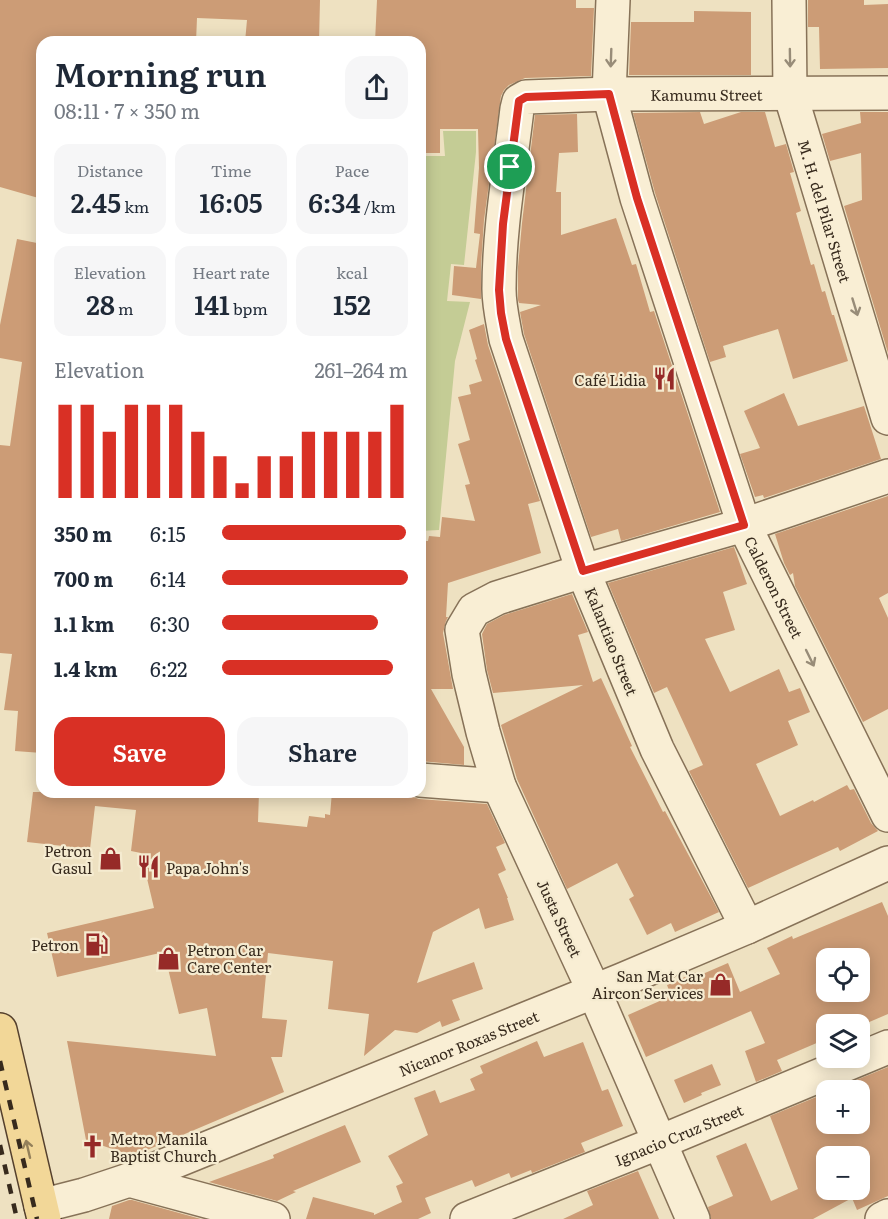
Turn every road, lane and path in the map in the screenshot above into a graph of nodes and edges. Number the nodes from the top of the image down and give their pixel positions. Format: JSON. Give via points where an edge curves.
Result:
{"nodes":[{"id":1,"x":613,"y":0,"type":"edge"},
{"id":2,"x":789,"y":0,"type":"edge"},
{"id":3,"x":790,"y":93,"type":"junction"},
{"id":4,"x":888,"y":93,"type":"edge"},
{"id":5,"x":609,"y":94,"type":"junction"},
{"id":6,"x":526,"y":97,"type":"joint"},
{"id":7,"x":888,"y":418,"type":"edge"},
{"id":8,"x":888,"y":476,"type":"edge"},
{"id":9,"x":744,"y":525,"type":"junction"},
{"id":10,"x":583,"y":571,"type":"junction"},
{"id":11,"x":426,"y":780,"type":"edge"},
{"id":12,"x":499,"y":786,"type":"junction"},
{"id":13,"x":888,"y":815,"type":"edge"},
{"id":14,"x":888,"y":863,"type":"edge"},
{"id":15,"x":747,"y":927,"type":"junction"},
{"id":16,"x":594,"y":991,"type":"junction"},
{"id":17,"x":0,"y":1030,"type":"edge"},
{"id":18,"x":888,"y":1047,"type":"edge"},
{"id":19,"x":660,"y":1142,"type":"junction"},
{"id":20,"x":129,"y":1180,"type":"junction"},
{"id":21,"x":42,"y":1213,"type":"edge"},
{"id":22,"x":888,"y":1216,"type":"edge"},
{"id":23,"x":273,"y":1219,"type":"edge"},
{"id":24,"x":467,"y":1219,"type":"edge"},
{"id":25,"x":693,"y":1219,"type":"edge"},
{"id":26,"x":882,"y":1219,"type":"edge"}],
"edges":[{"from":1,"to":5,"type":"street","name":"Calderon Street","one_way":true},
{"from":2,"to":3,"type":"street","name":"M. H. del Pilar Street","one_way":true},
{"from":3,"to":4,"type":"street","name":"Kamumu Street"},
{"from":3,"to":5,"type":"street","name":"Kamumu Street"},
{"from":3,"to":7,"type":"street","name":"M. H. del Pilar Street","one_way":true},
{"from":5,"to":6,"type":"street","name":"Kamumu Street"},
{"from":5,"to":9,"type":"street","name":"Calderon Street","via":[[637,198]]},
{"from":6,"to":10,"type":"street","name":"Kalantiao Street","via":[[519,101],[517,109],[503,224],[501,313],[506,339]]},
{"from":8,"to":9,"type":"street"},
{"from":9,"to":10,"type":"street"},
{"from":9,"to":13,"type":"street","name":"Calderon Street","one_way":true},
{"from":10,"to":12,"type":"street","name":"Justa Street","via":[[496,598],[474,610],[462,630],[469,674]]},
{"from":10,"to":15,"type":"street","name":"Kalantiao Street","via":[[657,749]]},
{"from":11,"to":12,"type":"street"},
{"from":12,"to":16,"type":"street","name":"Justa Street"},
{"from":14,"to":15,"type":"street","name":"Nicanor Roxas Street"},
{"from":15,"to":16,"type":"street","name":"Nicanor Roxas Street"},
{"from":16,"to":19,"type":"street","name":"Justa Street"},
{"from":16,"to":20,"type":"street","name":"Nicanor Roxas Street"},
{"from":21,"to":17,"type":"main road","one_way":true},
{"from":18,"to":19,"type":"street","name":"Ignacio Cruz Street"},
{"from":19,"to":24,"type":"street","name":"Ignacio Cruz Street"},
{"from":19,"to":25,"type":"street","name":"Justa Street"},
{"from":20,"to":21,"type":"street","name":"Nicanor Roxas Street"},
{"from":20,"to":23,"type":"street"},
{"from":22,"to":26,"type":"street"}]}
